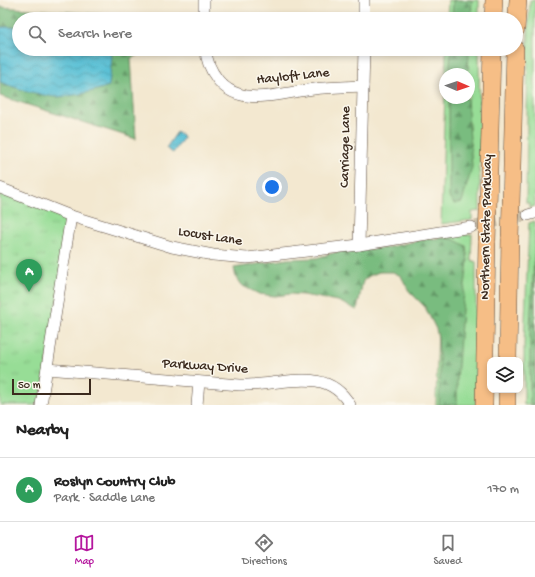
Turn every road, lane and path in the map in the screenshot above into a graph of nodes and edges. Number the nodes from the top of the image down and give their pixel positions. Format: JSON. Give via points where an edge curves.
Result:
{"nodes":[{"id":1,"x":204,"y":0,"type":"edge"},
{"id":2,"x":364,"y":0,"type":"edge"},
{"id":3,"x":494,"y":0,"type":"edge"},
{"id":4,"x":518,"y":0,"type":"edge"},
{"id":5,"x":204,"y":12,"type":"edge"},
{"id":6,"x":364,"y":12,"type":"edge"},
{"id":7,"x":493,"y":12,"type":"edge"},
{"id":8,"x":517,"y":12,"type":"edge"},
{"id":9,"x":208,"y":56,"type":"edge"},
{"id":10,"x":364,"y":56,"type":"edge"},
{"id":11,"x":492,"y":56,"type":"edge"},
{"id":12,"x":515,"y":56,"type":"edge"},
{"id":13,"x":363,"y":86,"type":"junction"},
{"id":14,"x":0,"y":188,"type":"edge"},
{"id":15,"x":70,"y":216,"type":"junction"},
{"id":16,"x":471,"y":227,"type":"tunnel mouth"},
{"id":17,"x":359,"y":245,"type":"junction"},
{"id":18,"x":508,"y":357,"type":"edge"},
{"id":19,"x":47,"y":369,"type":"junction"},
{"id":20,"x":199,"y":382,"type":"junction"},
{"id":21,"x":507,"y":393,"type":"edge"},
{"id":22,"x":41,"y":405,"type":"edge"},
{"id":23,"x":197,"y":405,"type":"edge"},
{"id":24,"x":350,"y":405,"type":"edge"},
{"id":25,"x":484,"y":405,"type":"edge"},
{"id":26,"x":507,"y":405,"type":"edge"}],
"edges":[{"from":1,"to":5,"type":"street"},
{"from":2,"to":6,"type":"street"},
{"from":3,"to":7,"type":"highway"},
{"from":4,"to":8,"type":"highway"},
{"from":9,"to":13,"type":"street","name":"Hayloft Lane","via":[[212,72],[224,87],[237,94],[256,97],[314,89]]},
{"from":10,"to":13,"type":"street","name":"Carriage Lane"},
{"from":11,"to":25,"type":"highway","name":"Northern State Parkway","bridge":true},
{"from":12,"to":18,"type":"highway","name":"Northern State Parkway","bridge":true},
{"from":13,"to":17,"type":"street","name":"Carriage Lane"},
{"from":14,"to":15,"type":"street","name":"Locust Lane"},
{"from":15,"to":17,"type":"street","name":"Locust Lane","via":[[172,247],[213,256],[247,258]]},
{"from":15,"to":19,"type":"street"},
{"from":16,"to":17,"type":"street","name":"Locust Lane"},
{"from":19,"to":20,"type":"street","name":"Parkway Drive"},
{"from":19,"to":22,"type":"street"},
{"from":20,"to":23,"type":"street"},
{"from":20,"to":24,"type":"street","name":"Parkway Drive","via":[[253,386],[314,379],[335,387]]},
{"from":21,"to":26,"type":"highway"}]}
